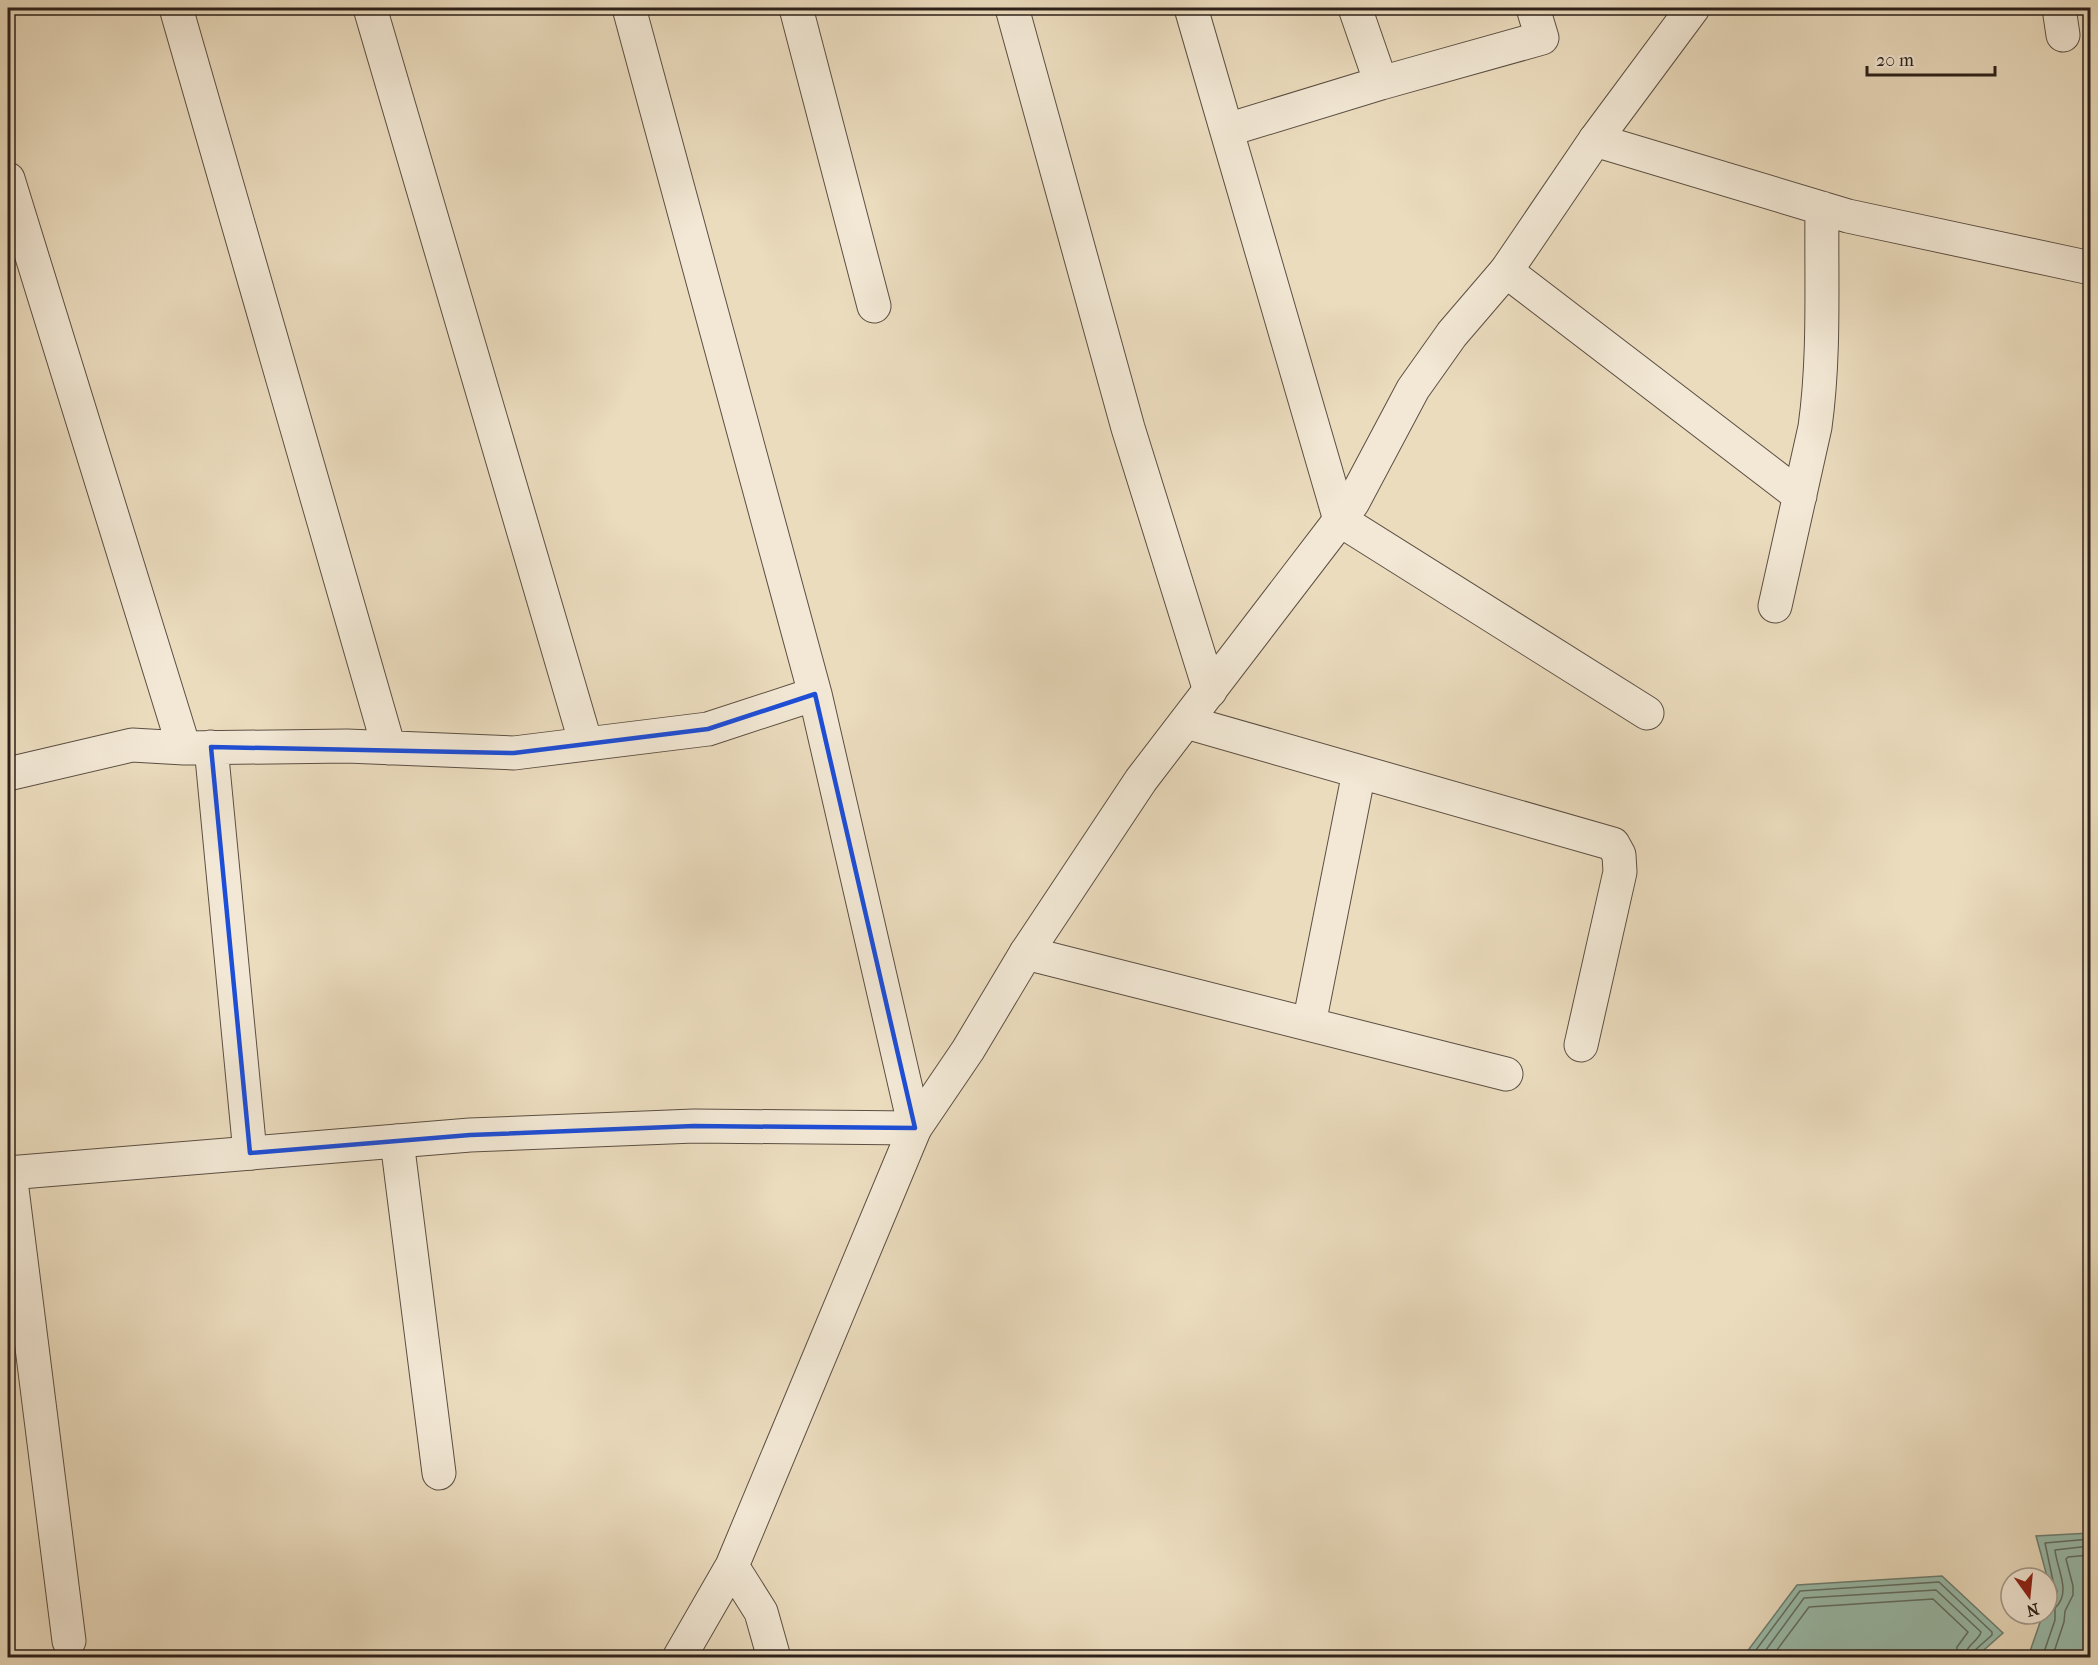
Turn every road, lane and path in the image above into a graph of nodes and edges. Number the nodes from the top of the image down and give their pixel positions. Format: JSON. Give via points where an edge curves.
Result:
{"nodes":[{"id":1,"x":176,"y":8,"type":"edge"},
{"id":2,"x":370,"y":8,"type":"edge"},
{"id":3,"x":629,"y":8,"type":"edge"},
{"id":4,"x":796,"y":8,"type":"edge"},
{"id":5,"x":1012,"y":8,"type":"edge"},
{"id":6,"x":1191,"y":8,"type":"edge"},
{"id":7,"x":1355,"y":8,"type":"edge"},
{"id":8,"x":1533,"y":8,"type":"edge"},
{"id":9,"x":1693,"y":8,"type":"edge"},
{"id":10,"x":1381,"y":83,"type":"junction"},
{"id":11,"x":1227,"y":130,"type":"junction"},
{"id":12,"x":1595,"y":140,"type":"junction"},
{"id":13,"x":8,"y":179,"type":"edge"},
{"id":14,"x":1822,"y":208,"type":"junction"},
{"id":15,"x":2086,"y":267,"type":"dead end"},
{"id":16,"x":1506,"y":271,"type":"junction"},
{"id":17,"x":874,"y":306,"type":"dead end"},
{"id":18,"x":1800,"y":496,"type":"junction"},
{"id":19,"x":1340,"y":520,"type":"junction"},
{"id":20,"x":1775,"y":606,"type":"dead end"},
{"id":21,"x":1210,"y":691,"type":"junction"},
{"id":22,"x":815,"y":694,"type":"junction"},
{"id":23,"x":1647,"y":713,"type":"dead end"},
{"id":24,"x":1186,"y":722,"type":"junction"},
{"id":25,"x":586,"y":744,"type":"junction"},
{"id":26,"x":197,"y":747,"type":"junction"},
{"id":27,"x":389,"y":748,"type":"junction"},
{"id":28,"x":1359,"y":772,"type":"junction"},
{"id":29,"x":8,"y":774,"type":"edge"},
{"id":30,"x":1026,"y":953,"type":"junction"},
{"id":31,"x":1309,"y":1024,"type":"junction"},
{"id":32,"x":1581,"y":1045,"type":"dead end"},
{"id":33,"x":1506,"y":1074,"type":"dead end"},
{"id":34,"x":915,"y":1128,"type":"junction"},
{"id":35,"x":397,"y":1141,"type":"junction"},
{"id":36,"x":250,"y":1153,"type":"junction"},
{"id":37,"x":9,"y":1173,"type":"edge"},
{"id":38,"x":439,"y":1473,"type":"dead end"},
{"id":39,"x":732,"y":1566,"type":"junction"},
{"id":40,"x":69,"y":1641,"type":"dead end"},
{"id":41,"x":679,"y":1658,"type":"edge"},
{"id":42,"x":774,"y":1658,"type":"edge"}],
"edges":[{"from":1,"to":27,"type":"street"},
{"from":2,"to":25,"type":"street"},
{"from":3,"to":22,"type":"street"},
{"from":4,"to":17,"type":"street"},
{"from":5,"to":21,"type":"street","via":[[1128,428]]},
{"from":6,"to":11,"type":"street"},
{"from":7,"to":10,"type":"street"},
{"from":8,"to":10,"type":"street","via":[[1542,38]]},
{"from":9,"to":12,"type":"street"},
{"from":10,"to":11,"type":"street"},
{"from":11,"to":19,"type":"street"},
{"from":12,"to":14,"type":"street"},
{"from":12,"to":16,"type":"street"},
{"from":13,"to":26,"type":"street"},
{"from":14,"to":15,"type":"street"},
{"from":14,"to":18,"type":"street","via":[[1819,399]]},
{"from":16,"to":18,"type":"street"},
{"from":16,"to":19,"type":"street","via":[[1452,334],[1413,389]]},
{"from":18,"to":20,"type":"street"},
{"from":19,"to":21,"type":"street"},
{"from":19,"to":23,"type":"street"},
{"from":21,"to":24,"type":"street"},
{"from":22,"to":25,"type":"street","via":[[708,729]]},
{"from":22,"to":34,"type":"street"},
{"from":24,"to":28,"type":"street"},
{"from":24,"to":30,"type":"street","via":[[1141,780]]},
{"from":25,"to":27,"type":"street","via":[[514,753]]},
{"from":26,"to":27,"type":"street"},
{"from":26,"to":29,"type":"street","via":[[132,745]]},
{"from":26,"to":36,"type":"street"},
{"from":28,"to":31,"type":"street"},
{"from":28,"to":32,"type":"street","via":[[1613,844],[1620,872]]},
{"from":30,"to":31,"type":"street"},
{"from":30,"to":34,"type":"street"},
{"from":31,"to":33,"type":"street"},
{"from":34,"to":35,"type":"street","via":[[694,1126]]},
{"from":34,"to":39,"type":"street"},
{"from":35,"to":36,"type":"street"},
{"from":35,"to":38,"type":"street"},
{"from":36,"to":37,"type":"street"},
{"from":37,"to":40,"type":"street"},
{"from":39,"to":41,"type":"street"},
{"from":39,"to":42,"type":"street","via":[[761,1612]]}]}
